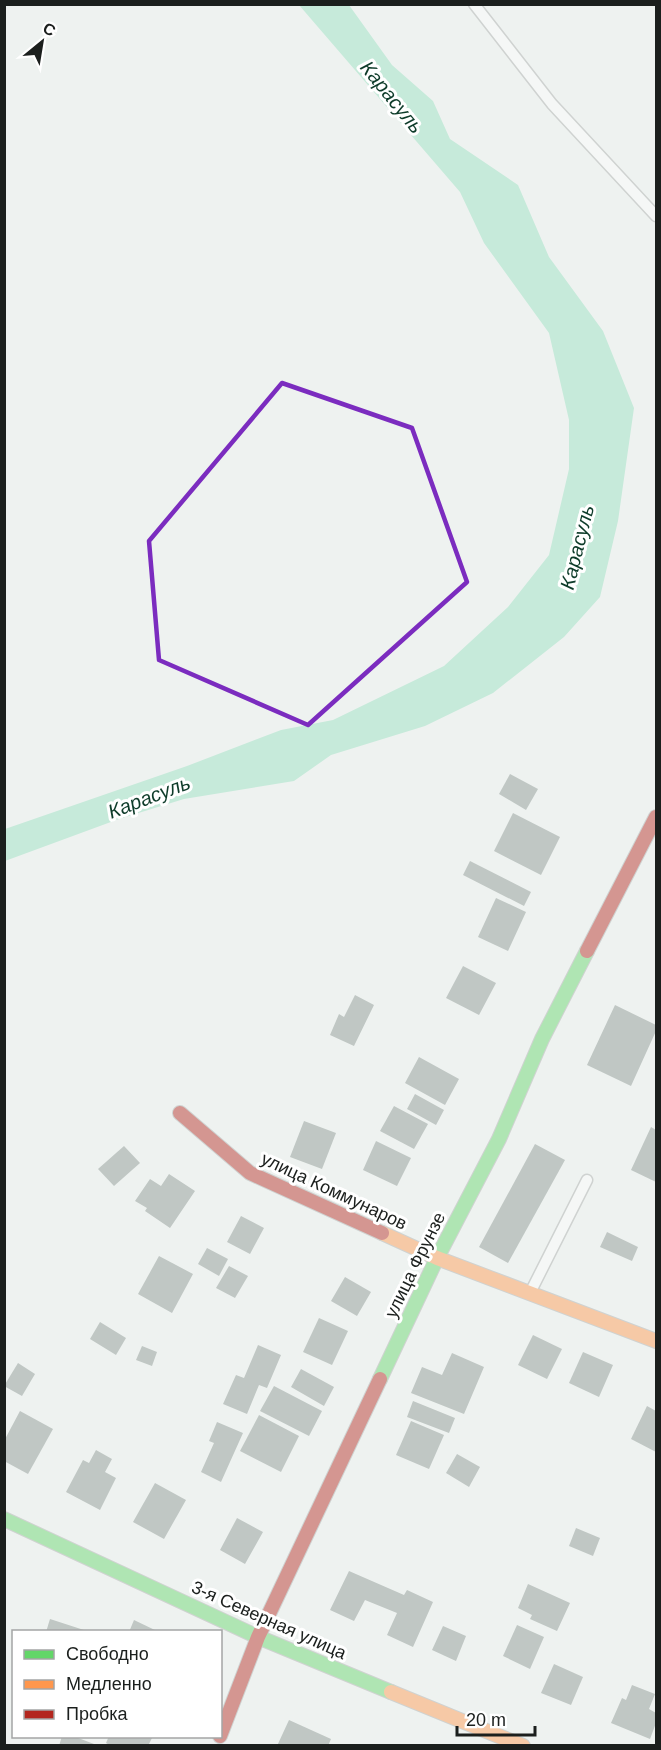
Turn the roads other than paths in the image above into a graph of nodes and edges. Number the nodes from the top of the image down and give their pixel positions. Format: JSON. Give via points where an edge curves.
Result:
{"nodes":[{"id":1,"x":474,"y":4,"type":"edge"},
{"id":2,"x":657,"y":216,"type":"edge"},
{"id":3,"x":657,"y":817,"type":"edge"},
{"id":4,"x":180,"y":1113,"type":"dead end"},
{"id":5,"x":587,"y":1180,"type":"dead end"},
{"id":6,"x":437,"y":1258,"type":"junction"},
{"id":7,"x":530,"y":1293,"type":"junction"},
{"id":8,"x":657,"y":1341,"type":"edge"},
{"id":9,"x":4,"y":1519,"type":"edge"},
{"id":10,"x":258,"y":1637,"type":"junction"},
{"id":11,"x":222,"y":1731,"type":"edge"},
{"id":12,"x":523,"y":1746,"type":"edge"}],
"edges":[{"from":1,"to":2,"type":"lane","via":[[552,104]]},
{"from":3,"to":6,"type":"street","name":"улица Фрунзе","via":[[542,1039],[499,1139]]},
{"from":4,"to":6,"type":"street","name":"улица Коммунаров","via":[[250,1173]]},
{"from":5,"to":7,"type":"lane"},
{"from":6,"to":7,"type":"street","name":"улица Коммунаров"},
{"from":6,"to":10,"type":"street","name":"улица Фрунзе"},
{"from":7,"to":8,"type":"street","name":"улица Коммунаров"},
{"from":9,"to":10,"type":"street","name":"3-я Северная улица"},
{"from":10,"to":11,"type":"street","name":"улица Фрунзе"},
{"from":10,"to":12,"type":"street","name":"3-я Северная улица"}]}
